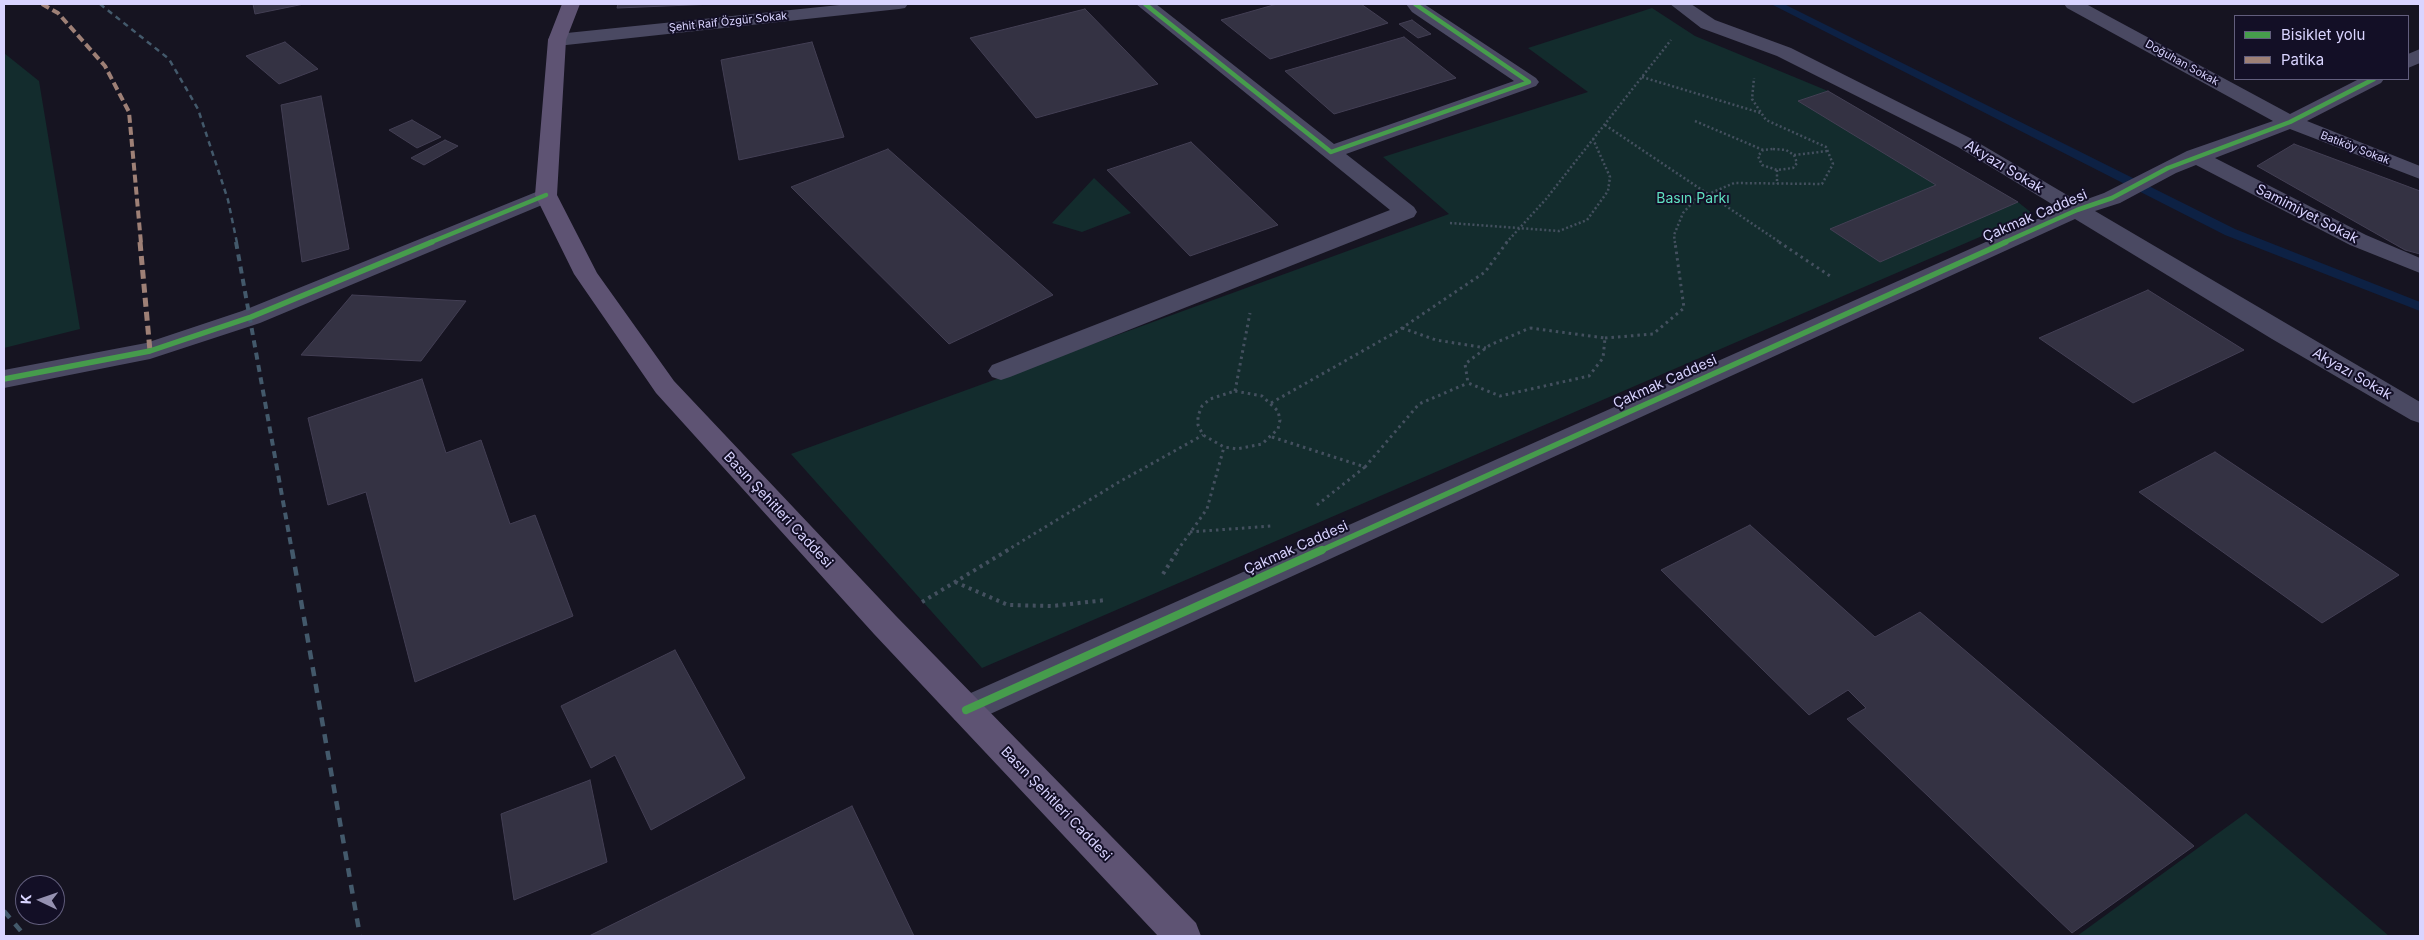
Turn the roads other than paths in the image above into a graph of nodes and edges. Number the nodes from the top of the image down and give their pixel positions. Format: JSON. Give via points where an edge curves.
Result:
{"nodes":[{"id":1,"x":571,"y":4,"type":"edge"},
{"id":2,"x":899,"y":4,"type":"edge"},
{"id":3,"x":1145,"y":4,"type":"edge"},
{"id":4,"x":1415,"y":4,"type":"edge"},
{"id":5,"x":1680,"y":4,"type":"edge"},
{"id":6,"x":2073,"y":4,"type":"edge"},
{"id":7,"x":557,"y":40,"type":"junction"},
{"id":8,"x":2420,"y":55,"type":"edge"},
{"id":9,"x":2409,"y":61,"type":"edge"},
{"id":10,"x":2372,"y":80,"type":"edge"},
{"id":11,"x":2290,"y":122,"type":"junction"},
{"id":12,"x":1331,"y":152,"type":"junction"},
{"id":13,"x":2195,"y":156,"type":"junction"},
{"id":14,"x":2420,"y":173,"type":"edge"},
{"id":15,"x":546,"y":195,"type":"junction"},
{"id":16,"x":2077,"y":210,"type":"junction"},
{"id":17,"x":2420,"y":266,"type":"edge"},
{"id":18,"x":1001,"y":371,"type":"dead end"},
{"id":19,"x":4,"y":379,"type":"edge"},
{"id":20,"x":2420,"y":414,"type":"edge"},
{"id":21,"x":966,"y":710,"type":"junction"},
{"id":22,"x":1183,"y":936,"type":"edge"}],
"edges":[{"from":1,"to":7,"type":"main road"},
{"from":2,"to":7,"type":"street","name":"Şehit Raif Özgür Sokak"},
{"from":3,"to":12,"type":"street"},
{"from":4,"to":12,"type":"street","via":[[1529,82]]},
{"from":5,"to":16,"type":"street","name":"Akyazı Sokak","via":[[1708,24],[1784,52],[1965,143]]},
{"from":6,"to":11,"type":"street","name":"Doğuhan Sokak"},
{"from":7,"to":15,"type":"main road"},
{"from":8,"to":9,"type":"street"},
{"from":10,"to":11,"type":"street","name":"Çakmak Caddesi"},
{"from":11,"to":13,"type":"street","name":"Çakmak Caddesi"},
{"from":11,"to":14,"type":"street","name":"Batıköy Sokak"},
{"from":12,"to":18,"type":"street","via":[[1406,212]]},
{"from":13,"to":16,"type":"street","name":"Çakmak Caddesi","via":[[2112,198]]},
{"from":13,"to":17,"type":"street","name":"Samimiyet Sokak","via":[[2358,240]]},
{"from":15,"to":19,"type":"street","via":[[252,317],[150,351]]},
{"from":15,"to":21,"type":"main road","name":"Basın Şehitleri Caddesi","via":[[586,274],[665,388]]},
{"from":16,"to":20,"type":"street","name":"Akyazı Sokak"},
{"from":16,"to":21,"type":"street","name":"Çakmak Caddesi"},
{"from":21,"to":22,"type":"main road","name":"Basın Şehitleri Caddesi"}]}
